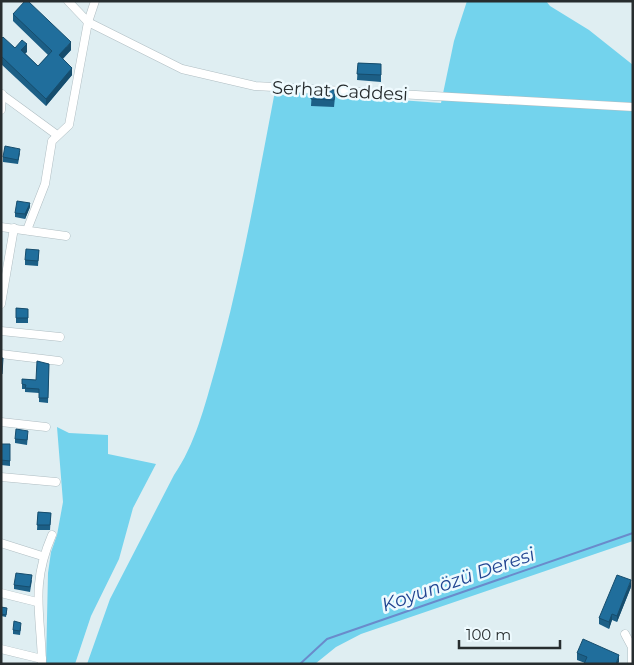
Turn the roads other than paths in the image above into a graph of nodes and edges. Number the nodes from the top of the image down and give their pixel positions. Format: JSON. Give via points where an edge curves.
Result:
{"nodes":[{"id":1,"x":68,"y":1,"type":"edge"},
{"id":2,"x":95,"y":1,"type":"edge"},
{"id":3,"x":88,"y":22,"type":"junction"},
{"id":4,"x":2,"y":94,"type":"edge"},
{"id":5,"x":633,"y":107,"type":"edge"},
{"id":6,"x":1,"y":110,"type":"edge"},
{"id":7,"x":56,"y":135,"type":"junction"},
{"id":8,"x":1,"y":227,"type":"edge"},
{"id":9,"x":14,"y":228,"type":"junction"},
{"id":10,"x":28,"y":230,"type":"junction"},
{"id":11,"x":66,"y":236,"type":"dead end"},
{"id":12,"x":1,"y":304,"type":"edge"},
{"id":13,"x":1,"y":331,"type":"edge"},
{"id":14,"x":60,"y":337,"type":"dead end"},
{"id":15,"x":1,"y":354,"type":"edge"},
{"id":16,"x":59,"y":361,"type":"dead end"},
{"id":17,"x":1,"y":422,"type":"edge"},
{"id":18,"x":46,"y":427,"type":"dead end"},
{"id":19,"x":1,"y":477,"type":"edge"},
{"id":20,"x":56,"y":482,"type":"dead end"},
{"id":21,"x":52,"y":535,"type":"dead end"},
{"id":22,"x":1,"y":543,"type":"edge"},
{"id":23,"x":42,"y":556,"type":"junction"},
{"id":24,"x":1,"y":594,"type":"edge"},
{"id":25,"x":37,"y":602,"type":"junction"},
{"id":26,"x":625,"y":634,"type":"dead end"},
{"id":27,"x":1,"y":649,"type":"edge"},
{"id":28,"x":42,"y":661,"type":"edge"},
{"id":29,"x":632,"y":664,"type":"edge"}],
"edges":[{"from":1,"to":3,"type":"street","name":"Serhat Caddesi"},
{"from":2,"to":3,"type":"street"},
{"from":3,"to":5,"type":"street","name":"Serhat Caddesi","via":[[182,69],[255,86]]},
{"from":3,"to":7,"type":"street","via":[[69,125]]},
{"from":4,"to":6,"type":"street"},
{"from":4,"to":7,"type":"street"},
{"from":7,"to":10,"type":"street","via":[[50,146],[40,198]]},
{"from":8,"to":9,"type":"street"},
{"from":9,"to":10,"type":"street"},
{"from":9,"to":12,"type":"street"},
{"from":10,"to":11,"type":"street"},
{"from":13,"to":14,"type":"street"},
{"from":15,"to":16,"type":"street"},
{"from":17,"to":18,"type":"street"},
{"from":19,"to":20,"type":"street"},
{"from":21,"to":23,"type":"street"},
{"from":22,"to":23,"type":"street"},
{"from":23,"to":25,"type":"street"},
{"from":24,"to":25,"type":"street"},
{"from":25,"to":28,"type":"street"},
{"from":26,"to":29,"type":"street","via":[[632,647]]},
{"from":27,"to":28,"type":"street"}]}
